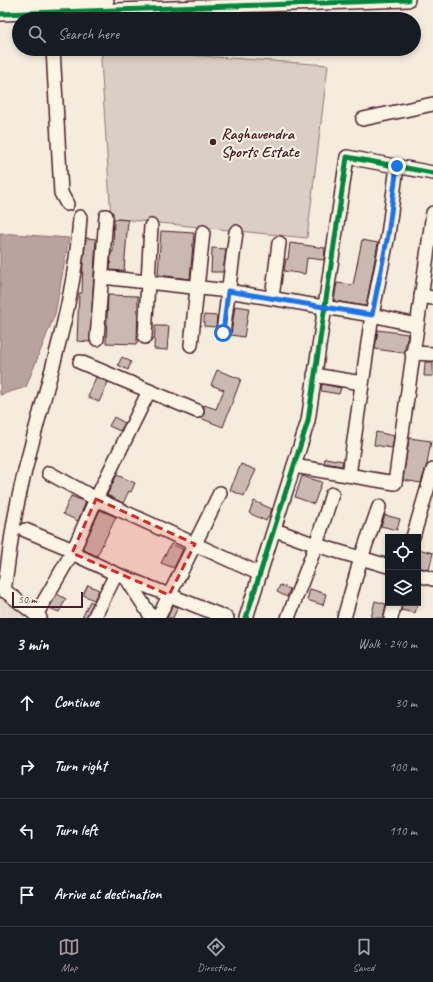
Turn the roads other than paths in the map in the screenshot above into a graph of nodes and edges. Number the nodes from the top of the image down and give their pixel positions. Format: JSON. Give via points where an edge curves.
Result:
{"nodes":[{"id":1,"x":107,"y":0,"type":"edge"},
{"id":2,"x":408,"y":0,"type":"edge"},
{"id":3,"x":300,"y":2,"type":"edge"},
{"id":4,"x":0,"y":4,"type":"edge"},
{"id":5,"x":136,"y":5,"type":"edge"},
{"id":6,"x":50,"y":8,"type":"edge"},
{"id":7,"x":17,"y":12,"type":"edge"},
{"id":8,"x":12,"y":13,"type":"edge"},
{"id":9,"x":0,"y":14,"type":"edge"},
{"id":10,"x":53,"y":56,"type":"edge"},
{"id":11,"x":433,"y":104,"type":"edge"},
{"id":12,"x":363,"y":119,"type":"dead end"},
{"id":13,"x":397,"y":166,"type":"junction"},
{"id":14,"x":433,"y":173,"type":"edge"},
{"id":15,"x":67,"y":204,"type":"dead end"},
{"id":16,"x":433,"y":213,"type":"edge"},
{"id":17,"x":106,"y":216,"type":"dead end"},
{"id":18,"x":80,"y":217,"type":"dead end"},
{"id":19,"x":151,"y":226,"type":"dead end"},
{"id":20,"x":203,"y":232,"type":"dead end"},
{"id":21,"x":236,"y":232,"type":"dead end"},
{"id":22,"x":279,"y":243,"type":"dead end"},
{"id":23,"x":102,"y":277,"type":"junction"},
{"id":24,"x":148,"y":282,"type":"junction"},
{"id":25,"x":197,"y":288,"type":"junction"},
{"id":26,"x":228,"y":291,"type":"junction"},
{"id":27,"x":427,"y":297,"type":"edge"},
{"id":28,"x":272,"y":298,"type":"junction"},
{"id":29,"x":324,"y":308,"type":"junction"},
{"id":30,"x":372,"y":315,"type":"junction"},
{"id":31,"x":416,"y":325,"type":"junction"},
{"id":32,"x":223,"y":333,"type":"dead end"},
{"id":33,"x":146,"y":337,"type":"dead end"},
{"id":34,"x":97,"y":339,"type":"dead end"},
{"id":35,"x":191,"y":345,"type":"dead end"},
{"id":36,"x":412,"y":354,"type":"junction"},
{"id":37,"x":433,"y":354,"type":"edge"},
{"id":38,"x":80,"y":362,"type":"dead end"},
{"id":39,"x":314,"y":375,"type":"junction"},
{"id":40,"x":362,"y":383,"type":"junction"},
{"id":41,"x":149,"y":391,"type":"junction"},
{"id":42,"x":197,"y":412,"type":"dead end"},
{"id":43,"x":294,"y":466,"type":"junction"},
{"id":44,"x":433,"y":470,"type":"edge"},
{"id":45,"x":49,"y":473,"type":"dead end"},
{"id":46,"x":348,"y":475,"type":"junction"},
{"id":47,"x":220,"y":492,"type":"dead end"},
{"id":48,"x":332,"y":494,"type":"dead end"},
{"id":49,"x":96,"y":498,"type":"junction"},
{"id":50,"x":379,"y":507,"type":"dead end"},
{"id":51,"x":25,"y":530,"type":"dead end"},
{"id":52,"x":275,"y":530,"type":"junction"},
{"id":53,"x":413,"y":534,"type":"edge"},
{"id":54,"x":195,"y":544,"type":"junction"},
{"id":55,"x":316,"y":545,"type":"junction"},
{"id":56,"x":72,"y":551,"type":"junction"},
{"id":57,"x":361,"y":558,"type":"junction"},
{"id":58,"x":385,"y":565,"type":"edge"},
{"id":59,"x":260,"y":574,"type":"junction"},
{"id":60,"x":122,"y":576,"type":"junction"},
{"id":61,"x":421,"y":576,"type":"edge"},
{"id":62,"x":433,"y":579,"type":"edge"},
{"id":63,"x":2,"y":589,"type":"edge"},
{"id":64,"x":169,"y":595,"type":"junction"},
{"id":65,"x":393,"y":606,"type":"edge"},
{"id":66,"x":38,"y":617,"type":"edge"},
{"id":67,"x":94,"y":618,"type":"edge"},
{"id":68,"x":152,"y":618,"type":"edge"},
{"id":69,"x":158,"y":618,"type":"edge"},
{"id":70,"x":227,"y":618,"type":"edge"},
{"id":71,"x":246,"y":618,"type":"edge"},
{"id":72,"x":288,"y":618,"type":"edge"},
{"id":73,"x":344,"y":618,"type":"edge"},
{"id":74,"x":391,"y":618,"type":"edge"}],
"edges":[{"from":1,"to":6,"type":"street"},
{"from":2,"to":3,"type":"street"},
{"from":3,"to":5,"type":"street"},
{"from":4,"to":6,"type":"street"},
{"from":5,"to":6,"type":"street"},
{"from":6,"to":7,"type":"street"},
{"from":8,"to":9,"type":"street"},
{"from":10,"to":15,"type":"street","via":[[61,193]]},
{"from":11,"to":12,"type":"street"},
{"from":13,"to":14,"type":"street"},
{"from":13,"to":29,"type":"street","via":[[347,157]]},
{"from":13,"to":30,"type":"street","via":[[388,235]]},
{"from":16,"to":27,"type":"street"},
{"from":17,"to":23,"type":"street"},
{"from":18,"to":63,"type":"street","via":[[69,300],[20,492]]},
{"from":19,"to":24,"type":"street"},
{"from":20,"to":25,"type":"street"},
{"from":21,"to":26,"type":"street"},
{"from":22,"to":28,"type":"street"},
{"from":23,"to":24,"type":"street"},
{"from":23,"to":34,"type":"street"},
{"from":24,"to":25,"type":"street"},
{"from":24,"to":33,"type":"street"},
{"from":25,"to":26,"type":"street"},
{"from":25,"to":35,"type":"street"},
{"from":26,"to":28,"type":"street"},
{"from":26,"to":32,"type":"street"},
{"from":27,"to":31,"type":"street"},
{"from":28,"to":29,"type":"street"},
{"from":29,"to":30,"type":"street"},
{"from":29,"to":39,"type":"street"},
{"from":30,"to":31,"type":"street"},
{"from":30,"to":40,"type":"street"},
{"from":31,"to":36,"type":"street"},
{"from":36,"to":37,"type":"street"},
{"from":36,"to":46,"type":"street","via":[[394,483]]},
{"from":38,"to":41,"type":"street"},
{"from":39,"to":40,"type":"street"},
{"from":39,"to":43,"type":"street","via":[[308,421]]},
{"from":40,"to":46,"type":"street"},
{"from":41,"to":42,"type":"street"},
{"from":41,"to":49,"type":"street"},
{"from":43,"to":46,"type":"street"},
{"from":43,"to":52,"type":"street"},
{"from":44,"to":53,"type":"street"},
{"from":45,"to":49,"type":"street"},
{"from":47,"to":54,"type":"street"},
{"from":48,"to":55,"type":"street"},
{"from":49,"to":54,"type":"street"},
{"from":49,"to":56,"type":"street"},
{"from":50,"to":57,"type":"street"},
{"from":51,"to":56,"type":"street"},
{"from":52,"to":55,"type":"street"},
{"from":52,"to":59,"type":"street"},
{"from":54,"to":59,"type":"street"},
{"from":54,"to":64,"type":"street"},
{"from":55,"to":57,"type":"street"},
{"from":55,"to":72,"type":"street"},
{"from":56,"to":60,"type":"street"},
{"from":56,"to":66,"type":"street"},
{"from":57,"to":58,"type":"street"},
{"from":57,"to":73,"type":"street"},
{"from":59,"to":71,"type":"street"},
{"from":60,"to":64,"type":"street"},
{"from":60,"to":67,"type":"street"},
{"from":60,"to":68,"type":"street"},
{"from":61,"to":62,"type":"street"},
{"from":63,"to":66,"type":"street"},
{"from":64,"to":69,"type":"street"},
{"from":64,"to":70,"type":"street"},
{"from":65,"to":74,"type":"street"}]}
